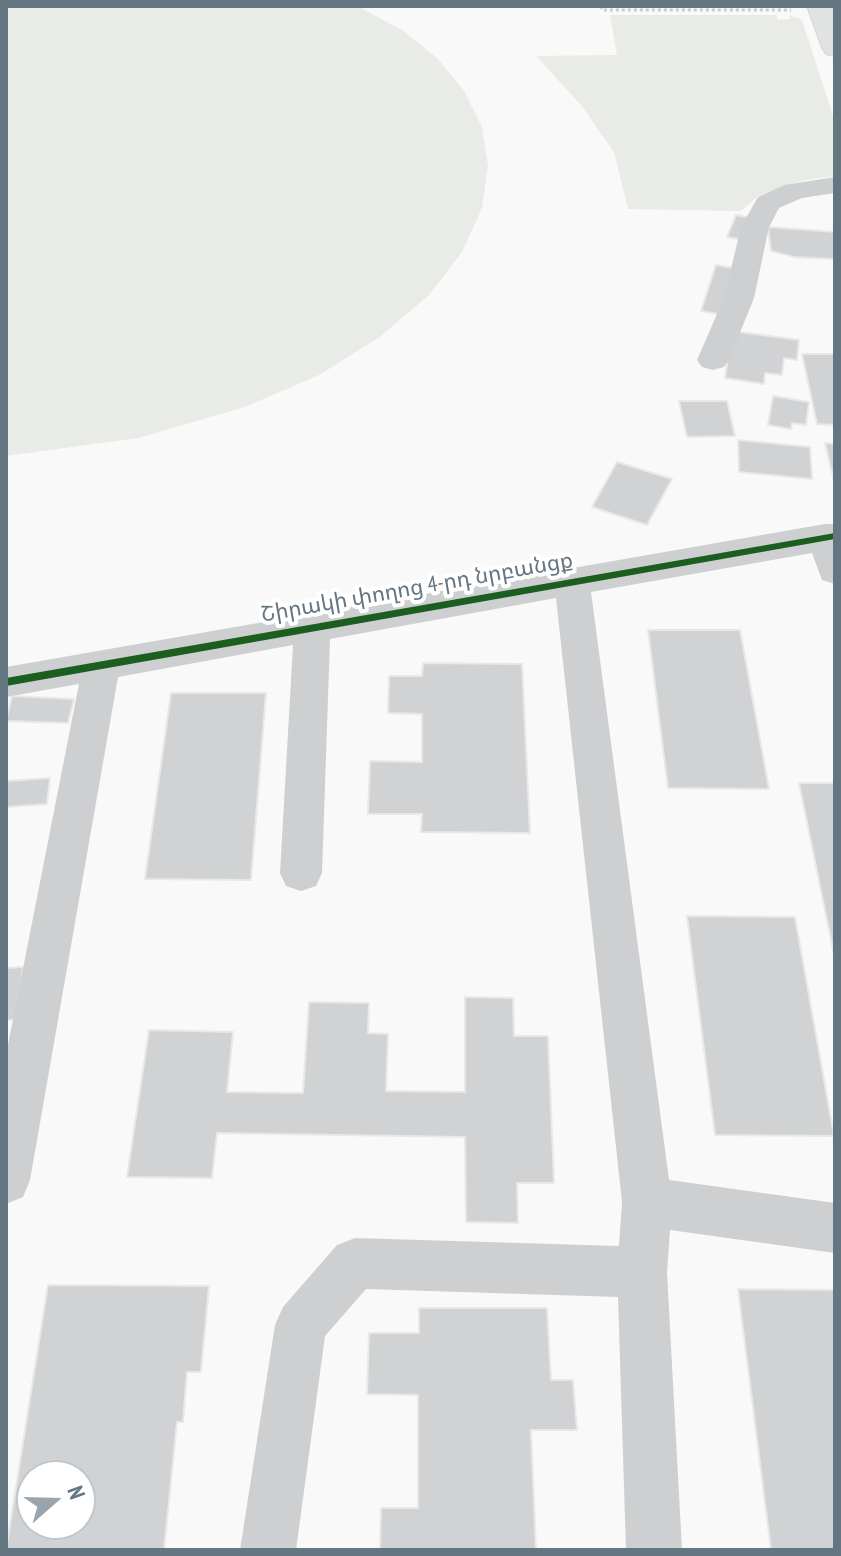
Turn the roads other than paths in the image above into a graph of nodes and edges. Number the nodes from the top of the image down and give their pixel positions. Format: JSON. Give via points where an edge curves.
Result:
{"nodes":[{"id":1,"x":808,"y":8,"type":"edge"},
{"id":2,"x":835,"y":48,"type":"edge"},
{"id":3,"x":835,"y":185,"type":"edge"},
{"id":4,"x":713,"y":360,"type":"dead end"},
{"id":5,"x":830,"y":536,"type":"edge"},
{"id":6,"x":835,"y":571,"type":"edge"},
{"id":7,"x":572,"y":581,"type":"junction"},
{"id":8,"x":312,"y":627,"type":"junction"},
{"id":9,"x":101,"y":665,"type":"junction"},
{"id":10,"x":6,"y":682,"type":"edge"},
{"id":11,"x":301,"y":873,"type":"dead end"},
{"id":12,"x":6,"y":1180,"type":"edge"},
{"id":13,"x":647,"y":1202,"type":"junction"},
{"id":14,"x":835,"y":1228,"type":"edge"},
{"id":15,"x":642,"y":1272,"type":"junction"},
{"id":16,"x":268,"y":1550,"type":"edge"},
{"id":17,"x":654,"y":1550,"type":"edge"}],
"edges":[{"from":1,"to":2,"type":"highway"},
{"from":3,"to":4,"type":"street","via":[[795,191],[768,203],[755,227],[739,298]]},
{"from":5,"to":6,"type":"street"},
{"from":5,"to":7,"type":"street","name":"Շիրակի փողոց 4-րդ նրբանցք"},
{"from":7,"to":8,"type":"street","name":"Շիրակի փողոց 4-րդ նրբանցք"},
{"from":7,"to":13,"type":"street"},
{"from":8,"to":9,"type":"street","name":"Շիրակի փողոց 4-րդ նրբանցք"},
{"from":8,"to":11,"type":"street"},
{"from":9,"to":10,"type":"street","name":"Շիրակի փողոց 4-րդ նրբանցք"},
{"from":9,"to":12,"type":"street"},
{"from":13,"to":14,"type":"street"},
{"from":13,"to":15,"type":"street"},
{"from":15,"to":16,"type":"street","via":[[355,1263],[301,1325]]},
{"from":15,"to":17,"type":"street"}]}
